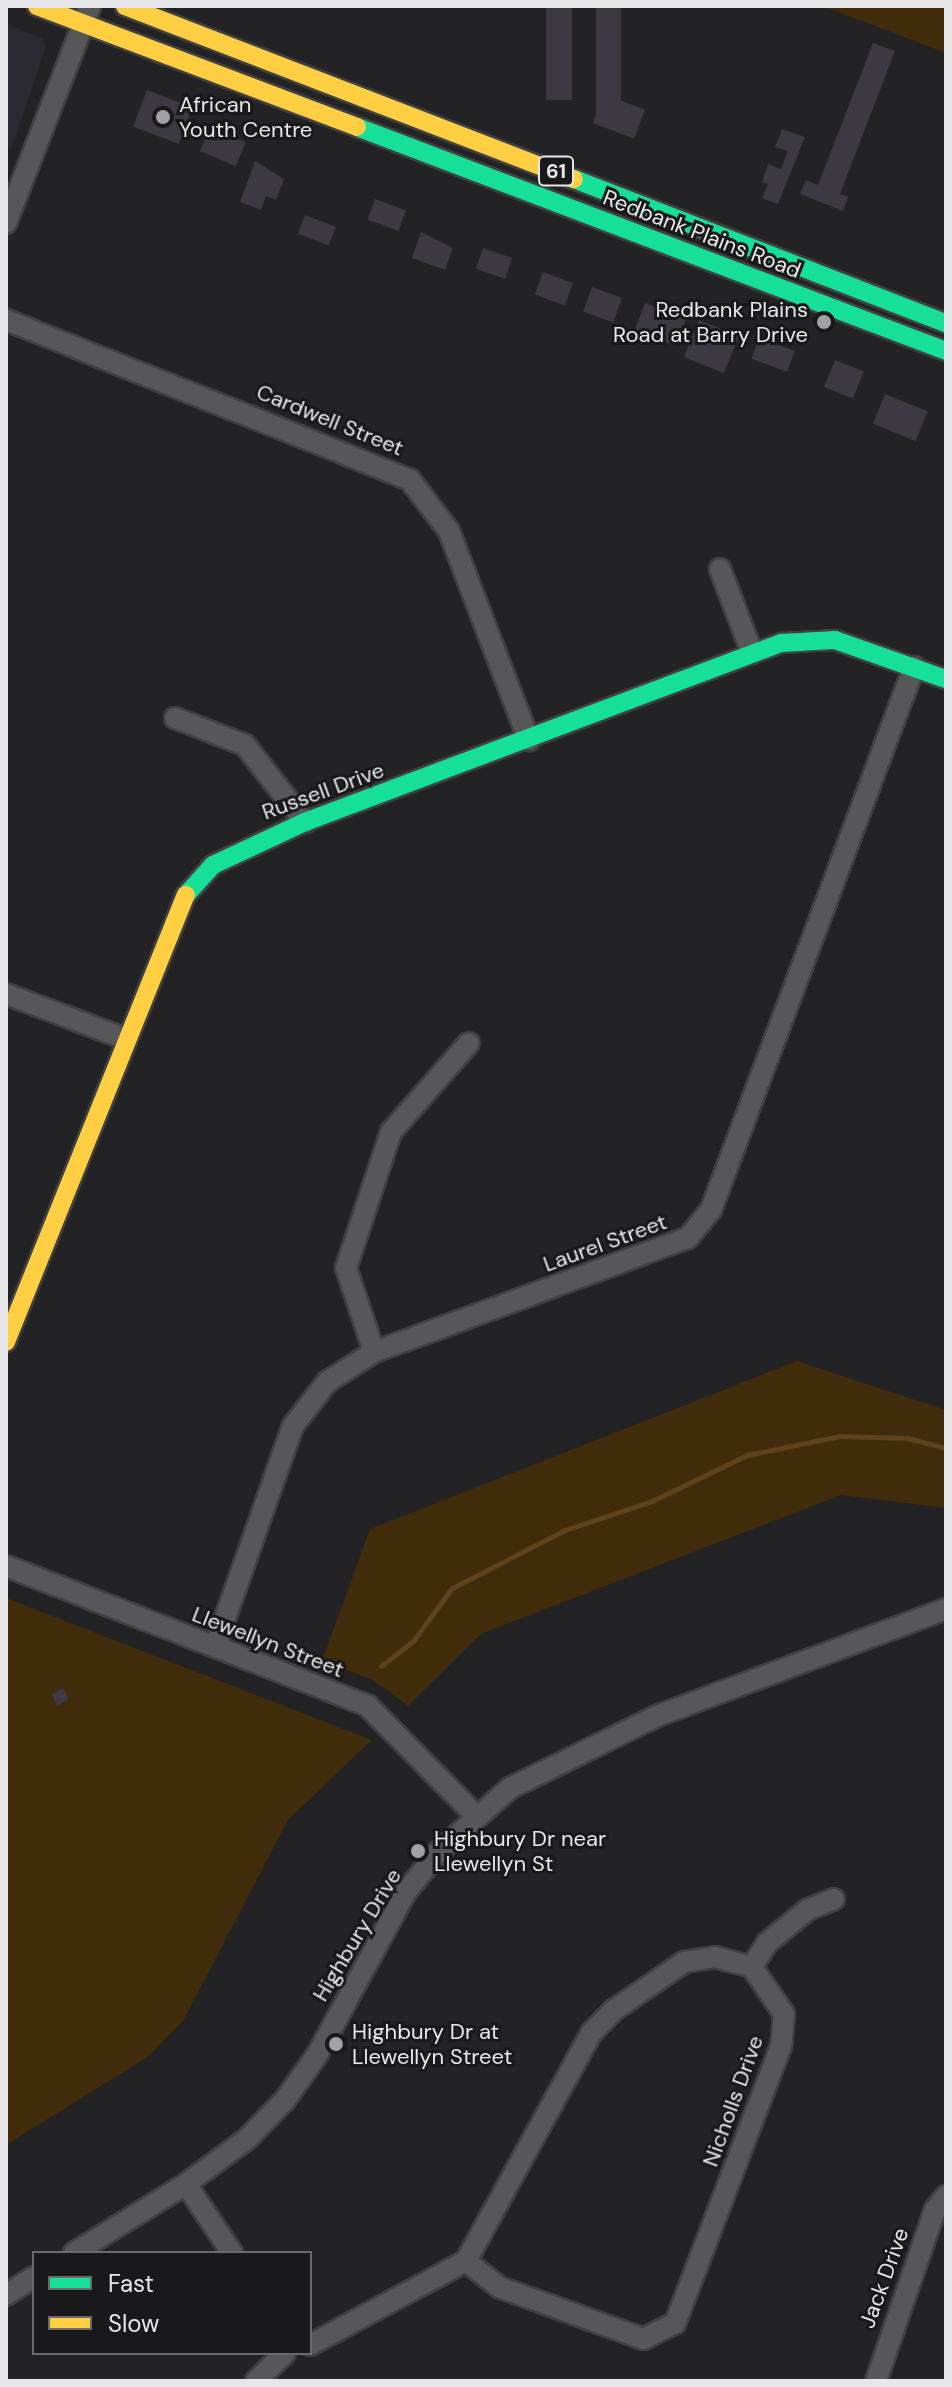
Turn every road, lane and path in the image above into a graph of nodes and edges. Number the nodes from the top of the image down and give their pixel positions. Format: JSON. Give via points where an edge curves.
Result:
{"nodes":[{"id":1,"x":37,"y":6,"type":"edge"},
{"id":2,"x":125,"y":6,"type":"edge"},
{"id":3,"x":87,"y":15,"type":"edge"},
{"id":4,"x":6,"y":223,"type":"edge"},
{"id":5,"x":6,"y":320,"type":"edge"},
{"id":6,"x":946,"y":323,"type":"edge"},
{"id":7,"x":946,"y":351,"type":"edge"},
{"id":8,"x":720,"y":569,"type":"dead end"},
{"id":9,"x":752,"y":653,"type":"junction"},
{"id":10,"x":914,"y":667,"type":"junction"},
{"id":11,"x":946,"y":679,"type":"edge"},
{"id":12,"x":175,"y":718,"type":"dead end"},
{"id":13,"x":529,"y":740,"type":"junction"},
{"id":14,"x":305,"y":822,"type":"junction"},
{"id":15,"x":6,"y":994,"type":"edge"},
{"id":16,"x":123,"y":1038,"type":"junction"},
{"id":17,"x":469,"y":1043,"type":"dead end"},
{"id":18,"x":7,"y":1335,"type":"edge"},
{"id":19,"x":374,"y":1352,"type":"junction"},
{"id":20,"x":6,"y":1566,"type":"edge"},
{"id":21,"x":946,"y":1609,"type":"edge"},
{"id":22,"x":215,"y":1647,"type":"junction"},
{"id":23,"x":476,"y":1816,"type":"junction"},
{"id":24,"x":834,"y":1899,"type":"dead end"},
{"id":25,"x":752,"y":1967,"type":"junction"},
{"id":26,"x":186,"y":2184,"type":"junction"},
{"id":27,"x":946,"y":2196,"type":"edge"},
{"id":28,"x":77,"y":2251,"type":"edge"},
{"id":29,"x":231,"y":2251,"type":"edge"},
{"id":30,"x":466,"y":2261,"type":"junction"},
{"id":31,"x":32,"y":2278,"type":"edge"},
{"id":32,"x":6,"y":2295,"type":"edge"},
{"id":33,"x":312,"y":2344,"type":"edge"},
{"id":34,"x":283,"y":2355,"type":"edge"},
{"id":35,"x":256,"y":2381,"type":"edge"},
{"id":36,"x":876,"y":2381,"type":"edge"}],
"edges":[{"from":1,"to":3,"type":"main road","name":"Redbank Plains Road","number":"61"},
{"from":2,"to":6,"type":"main road","name":"Redbank Plains Road","number":"61"},
{"from":3,"to":4,"type":"street"},
{"from":3,"to":7,"type":"main road","name":"Redbank Plains Road","number":"61"},
{"from":5,"to":13,"type":"street","name":"Cardwell Street","via":[[410,480],[449,531]]},
{"from":8,"to":9,"type":"street"},
{"from":9,"to":10,"type":"main road","name":"Russell Drive","via":[[804,639],[835,640]]},
{"from":9,"to":13,"type":"main road","name":"Russell Drive"},
{"from":10,"to":11,"type":"main road","name":"Russell Drive"},
{"from":10,"to":19,"type":"street","name":"Laurel Street","via":[[711,1210],[688,1238]]},
{"from":12,"to":14,"type":"street","via":[[245,745]]},
{"from":13,"to":14,"type":"main road","name":"Russell Drive"},
{"from":14,"to":16,"type":"main road","name":"Russell Drive","via":[[232,852],[197,878],[172,919]]},
{"from":15,"to":16,"type":"street"},
{"from":16,"to":18,"type":"main road","name":"Russell Drive"},
{"from":17,"to":19,"type":"street","via":[[391,1132],[346,1268]]},
{"from":19,"to":22,"type":"street","name":"Laurel Street","via":[[327,1382],[293,1426]]},
{"from":20,"to":22,"type":"street","name":"Llewellyn Street"},
{"from":21,"to":23,"type":"street","name":"Highbury Drive","via":[[580,1750],[510,1788]]},
{"from":22,"to":23,"type":"street","name":"Llewellyn Street","via":[[368,1706]]},
{"from":23,"to":26,"type":"street","name":"Highbury Drive","via":[[406,1892],[317,2055],[285,2100],[247,2139]]},
{"from":24,"to":25,"type":"street","via":[[807,1910],[777,1935]]},
{"from":25,"to":30,"type":"street","via":[[715,1957],[684,1962],[592,2032]]},
{"from":25,"to":30,"type":"street","name":"Nicholls Drive","via":[[784,2014],[781,2046],[675,2323],[644,2339],[499,2287]]},
{"from":26,"to":28,"type":"street","name":"Highbury Drive"},
{"from":26,"to":29,"type":"street"},
{"from":27,"to":36,"type":"street","name":"Jack Drive","via":[[935,2210]]},
{"from":30,"to":33,"type":"street"},
{"from":31,"to":32,"type":"street"},
{"from":34,"to":35,"type":"street"}]}
